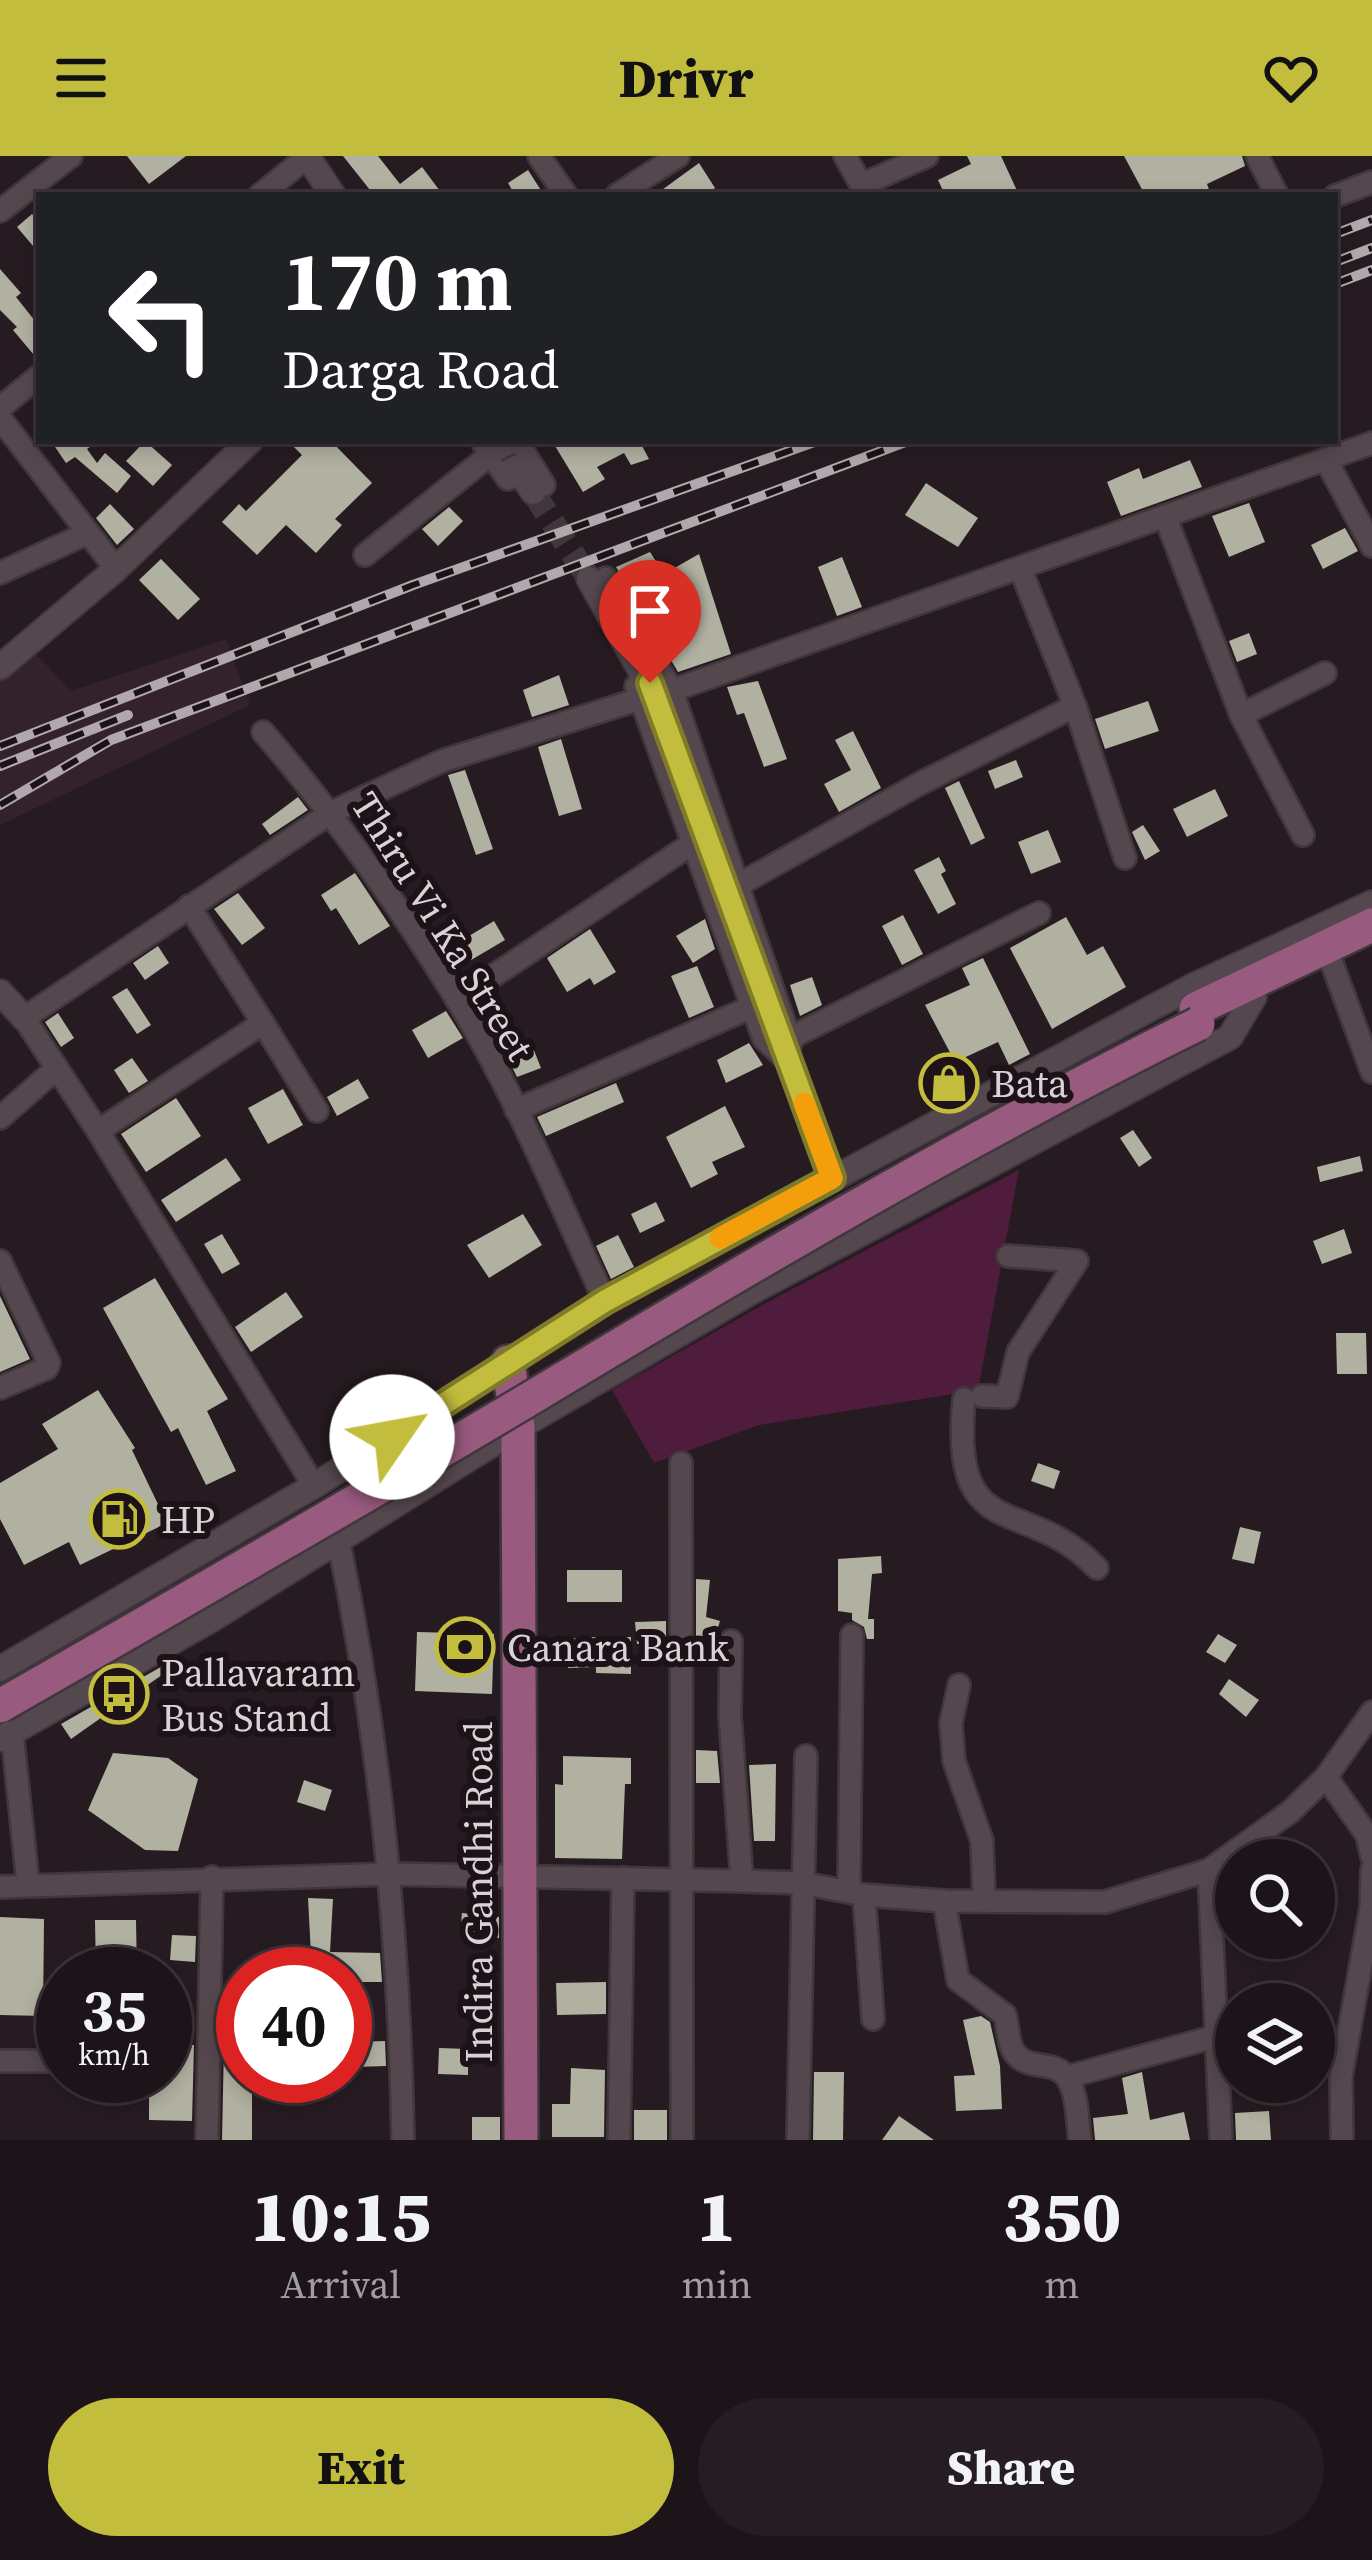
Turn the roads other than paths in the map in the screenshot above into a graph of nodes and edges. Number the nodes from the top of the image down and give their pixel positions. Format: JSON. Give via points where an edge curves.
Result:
{"nodes":[{"id":1,"x":71,"y":156,"type":"edge"},
{"id":2,"x":307,"y":156,"type":"edge"},
{"id":3,"x":539,"y":156,"type":"edge"},
{"id":4,"x":678,"y":156,"type":"edge"},
{"id":5,"x":845,"y":156,"type":"edge"},
{"id":6,"x":927,"y":156,"type":"edge"},
{"id":7,"x":1257,"y":156,"type":"edge"},
{"id":8,"x":1372,"y":182,"type":"edge"},
{"id":9,"x":864,"y":190,"type":"edge"},
{"id":10,"x":264,"y":192,"type":"edge"},
{"id":11,"x":331,"y":192,"type":"edge"},
{"id":12,"x":564,"y":192,"type":"edge"},
{"id":13,"x":625,"y":192,"type":"edge"},
{"id":14,"x":1275,"y":192,"type":"edge"},
{"id":15,"x":1338,"y":195,"type":"edge"},
{"id":16,"x":0,"y":211,"type":"edge"},
{"id":17,"x":36,"y":378,"type":"edge"},
{"id":18,"x":0,"y":408,"type":"edge"},
{"id":19,"x":0,"y":418,"type":"edge"},
{"id":20,"x":1372,"y":442,"type":"edge"},
{"id":21,"x":247,"y":444,"type":"edge"},
{"id":22,"x":501,"y":444,"type":"edge"},
{"id":23,"x":1326,"y":460,"type":"junction"},
{"id":24,"x":508,"y":479,"type":"tunnel mouth"},
{"id":25,"x":538,"y":488,"type":"tunnel mouth"},
{"id":26,"x":1165,"y":516,"type":"junction"},
{"id":27,"x":88,"y":533,"type":"junction"},
{"id":28,"x":1372,"y":546,"type":"edge"},
{"id":29,"x":364,"y":555,"type":"dead end"},
{"id":30,"x":116,"y":568,"type":"junction"},
{"id":31,"x":1020,"y":568,"type":"junction"},
{"id":32,"x":0,"y":573,"type":"edge"},
{"id":33,"x":598,"y":578,"type":"joint"},
{"id":34,"x":595,"y":611,"type":"dead end"},
{"id":35,"x":0,"y":667,"type":"edge"},
{"id":36,"x":1324,"y":673,"type":"dead end"},
{"id":37,"x":656,"y":695,"type":"junction"},
{"id":38,"x":1075,"y":706,"type":"junction"},
{"id":39,"x":1241,"y":715,"type":"junction"},
{"id":40,"x":262,"y":732,"type":"dead end"},
{"id":41,"x":332,"y":812,"type":"junction"},
{"id":42,"x":1303,"y":835,"type":"dead end"},
{"id":43,"x":693,"y":843,"type":"junction"},
{"id":44,"x":1125,"y":858,"type":"dead end"},
{"id":45,"x":740,"y":884,"type":"junction"},
{"id":46,"x":1372,"y":904,"type":"edge"},
{"id":47,"x":189,"y":906,"type":"junction"},
{"id":48,"x":1039,"y":913,"type":"dead end"},
{"id":49,"x":1372,"y":925,"type":"edge"},
{"id":50,"x":1372,"y":937,"type":"edge"},
{"id":51,"x":1328,"y":956,"type":"junction"},
{"id":52,"x":1250,"y":991,"type":"junction"},
{"id":53,"x":0,"y":992,"type":"edge"},
{"id":54,"x":458,"y":1000,"type":"junction"},
{"id":55,"x":754,"y":1006,"type":"junction"},
{"id":56,"x":1197,"y":1016,"type":"junction"},
{"id":57,"x":24,"y":1018,"type":"junction"},
{"id":58,"x":263,"y":1023,"type":"junction"},
{"id":59,"x":790,"y":1049,"type":"junction"},
{"id":60,"x":57,"y":1068,"type":"junction"},
{"id":61,"x":1372,"y":1072,"type":"edge"},
{"id":62,"x":515,"y":1110,"type":"junction"},
{"id":63,"x":316,"y":1111,"type":"dead end"},
{"id":64,"x":0,"y":1118,"type":"edge"},
{"id":65,"x":98,"y":1131,"type":"junction"},
{"id":66,"x":832,"y":1178,"type":"junction"},
{"id":67,"x":1008,"y":1256,"type":"dead end"},
{"id":68,"x":0,"y":1261,"type":"edge"},
{"id":69,"x":605,"y":1301,"type":"junction"},
{"id":70,"x":508,"y":1363,"type":"junction"},
{"id":71,"x":0,"y":1388,"type":"edge"},
{"id":72,"x":518,"y":1428,"type":"junction"},
{"id":73,"x":681,"y":1463,"type":"dead end"},
{"id":74,"x":314,"y":1486,"type":"junction"},
{"id":75,"x":338,"y":1538,"type":"junction"},
{"id":76,"x":1097,"y":1568,"type":"dead end"},
{"id":77,"x":852,"y":1635,"type":"dead end"},
{"id":78,"x":731,"y":1641,"type":"dead end"},
{"id":79,"x":0,"y":1670,"type":"edge"},
{"id":80,"x":958,"y":1685,"type":"dead end"},
{"id":81,"x":0,"y":1689,"type":"edge"},
{"id":82,"x":1372,"y":1712,"type":"edge"},
{"id":83,"x":4,"y":1726,"type":"edge"},
{"id":84,"x":806,"y":1756,"type":"dead end"},
{"id":85,"x":1326,"y":1777,"type":"junction"},
{"id":86,"x":1372,"y":1858,"type":"edge"},
{"id":87,"x":1209,"y":1870,"type":"junction"},
{"id":88,"x":1372,"y":1870,"type":"edge"},
{"id":89,"x":391,"y":1874,"type":"junction"},
{"id":90,"x":212,"y":1877,"type":"junction"},
{"id":91,"x":520,"y":1878,"type":"junction"},
{"id":92,"x":623,"y":1878,"type":"junction"},
{"id":93,"x":742,"y":1881,"type":"junction"},
{"id":94,"x":682,"y":1882,"type":"junction"},
{"id":95,"x":802,"y":1883,"type":"junction"},
{"id":96,"x":28,"y":1884,"type":"junction"},
{"id":97,"x":0,"y":1886,"type":"edge"},
{"id":98,"x":856,"y":1893,"type":"junction"},
{"id":99,"x":984,"y":1898,"type":"junction"},
{"id":100,"x":944,"y":1901,"type":"junction"},
{"id":101,"x":1215,"y":2012,"type":"edge"},
{"id":102,"x":873,"y":2019,"type":"dead end"},
{"id":103,"x":1215,"y":2036,"type":"edge"},
{"id":104,"x":0,"y":2061,"type":"edge"},
{"id":105,"x":36,"y":2061,"type":"edge"},
{"id":106,"x":1067,"y":2078,"type":"junction"},
{"id":107,"x":1219,"y":2103,"type":"edge"},
{"id":108,"x":207,"y":2140,"type":"edge"},
{"id":109,"x":403,"y":2140,"type":"edge"},
{"id":110,"x":521,"y":2140,"type":"edge"},
{"id":111,"x":620,"y":2140,"type":"edge"},
{"id":112,"x":682,"y":2140,"type":"edge"},
{"id":113,"x":798,"y":2140,"type":"edge"},
{"id":114,"x":1080,"y":2140,"type":"edge"},
{"id":115,"x":1221,"y":2140,"type":"edge"},
{"id":116,"x":1342,"y":2140,"type":"edge"}],
"edges":[{"from":1,"to":16,"type":"street"},
{"from":2,"to":10,"type":"street"},
{"from":2,"to":11,"type":"street"},
{"from":3,"to":12,"type":"street"},
{"from":4,"to":13,"type":"street"},
{"from":5,"to":9,"type":"street"},
{"from":6,"to":9,"type":"street"},
{"from":7,"to":14,"type":"street"},
{"from":8,"to":15,"type":"street"},
{"from":17,"to":18,"type":"street"},
{"from":19,"to":27,"type":"street"},
{"from":20,"to":23,"type":"street"},
{"from":21,"to":30,"type":"street"},
{"from":22,"to":24,"type":"street"},
{"from":22,"to":25,"type":"street"},
{"from":22,"to":29,"type":"street"},
{"from":23,"to":26,"type":"street"},
{"from":23,"to":28,"type":"street"},
{"from":26,"to":31,"type":"street"},
{"from":26,"to":39,"type":"street"},
{"from":27,"to":30,"type":"street"},
{"from":27,"to":32,"type":"street"},
{"from":30,"to":35,"type":"street"},
{"from":31,"to":37,"type":"street"},
{"from":31,"to":38,"type":"street"},
{"from":33,"to":37,"type":"street"},
{"from":33,"to":59,"type":"street","via":[[662,707]]},
{"from":34,"to":37,"type":"street"},
{"from":36,"to":39,"type":"street"},
{"from":37,"to":41,"type":"street","via":[[442,761]]},
{"from":37,"to":43,"type":"street"},
{"from":37,"to":45,"type":"street"},
{"from":38,"to":44,"type":"street"},
{"from":38,"to":45,"type":"street"},
{"from":39,"to":42,"type":"street"},
{"from":40,"to":41,"type":"street","name":"Thiru Vi Ka Street"},
{"from":41,"to":47,"type":"street"},
{"from":41,"to":54,"type":"street","name":"Thiru Vi Ka Street"},
{"from":43,"to":54,"type":"street"},
{"from":43,"to":55,"type":"street"},
{"from":45,"to":59,"type":"street"},
{"from":46,"to":66,"type":"street","via":[[1191,987]]},
{"from":47,"to":57,"type":"street"},
{"from":47,"to":58,"type":"street"},
{"from":48,"to":59,"type":"street"},
{"from":49,"to":52,"type":"main road"},
{"from":50,"to":51,"type":"main road"},
{"from":51,"to":52,"type":"main road"},
{"from":51,"to":61,"type":"street"},
{"from":52,"to":56,"type":"main road"},
{"from":52,"to":72,"type":"street","via":[[1230,1037],[753,1291]]},
{"from":53,"to":57,"type":"street"},
{"from":54,"to":62,"type":"street","name":"Thiru Vi Ka Street"},
{"from":55,"to":59,"type":"street","via":[[764,1039]]},
{"from":55,"to":62,"type":"street"},
{"from":56,"to":81,"type":"main road","via":[[1022,1097]]},
{"from":56,"to":83,"type":"main road","bridge":true,"via":[[764,1256]]},
{"from":57,"to":60,"type":"street"},
{"from":58,"to":63,"type":"street"},
{"from":58,"to":65,"type":"street"},
{"from":59,"to":66,"type":"street"},
{"from":60,"to":64,"type":"street"},
{"from":60,"to":65,"type":"street"},
{"from":62,"to":69,"type":"street","name":"Thiru Vi Ka Street"},
{"from":65,"to":74,"type":"street"},
{"from":66,"to":69,"type":"street"},
{"from":67,"to":76,"type":"street","via":[[1077,1261],[1018,1352],[1007,1397],[973,1398],[962,1451],[967,1477],[980,1498],[1063,1540]]},
{"from":68,"to":71,"type":"street","via":[[49,1363]]},
{"from":69,"to":70,"type":"street"},
{"from":70,"to":72,"type":"main road","name":"Indira Gandhi Road"},
{"from":70,"to":74,"type":"street"},
{"from":72,"to":75,"type":"street"},
{"from":72,"to":91,"type":"main road","name":"Indira Gandhi Road"},
{"from":73,"to":94,"type":"street"},
{"from":74,"to":79,"type":"street"},
{"from":75,"to":83,"type":"street","via":[[214,1618]]},
{"from":75,"to":89,"type":"street","via":[[370,1701]]},
{"from":77,"to":98,"type":"street"},
{"from":78,"to":93,"type":"street"},
{"from":80,"to":99,"type":"street","via":[[954,1761],[982,1841]]},
{"from":82,"to":85,"type":"street"},
{"from":83,"to":96,"type":"street"},
{"from":84,"to":95,"type":"street"},
{"from":85,"to":86,"type":"street","via":[[1367,1834]]},
{"from":85,"to":87,"type":"street"},
{"from":87,"to":99,"type":"street","via":[[1105,1902]]},
{"from":87,"to":101,"type":"street"},
{"from":88,"to":116,"type":"street","via":[[1342,2076]]},
{"from":89,"to":90,"type":"street"},
{"from":89,"to":91,"type":"street"},
{"from":89,"to":109,"type":"street"},
{"from":90,"to":96,"type":"street"},
{"from":90,"to":108,"type":"street"},
{"from":91,"to":92,"type":"street"},
{"from":91,"to":110,"type":"main road","name":"Indira Gandhi Road"},
{"from":92,"to":94,"type":"street"},
{"from":92,"to":111,"type":"street"},
{"from":93,"to":94,"type":"street"},
{"from":93,"to":95,"type":"street"},
{"from":94,"to":112,"type":"street"},
{"from":95,"to":98,"type":"street"},
{"from":95,"to":113,"type":"street"},
{"from":96,"to":97,"type":"street"},
{"from":98,"to":100,"type":"street"},
{"from":98,"to":102,"type":"street"},
{"from":99,"to":100,"type":"street"},
{"from":100,"to":106,"type":"street","via":[[958,1980],[1005,2015],[1018,2057]]},
{"from":103,"to":106,"type":"street"},
{"from":104,"to":105,"type":"street"},
{"from":106,"to":114,"type":"street"},
{"from":107,"to":115,"type":"street"}]}
